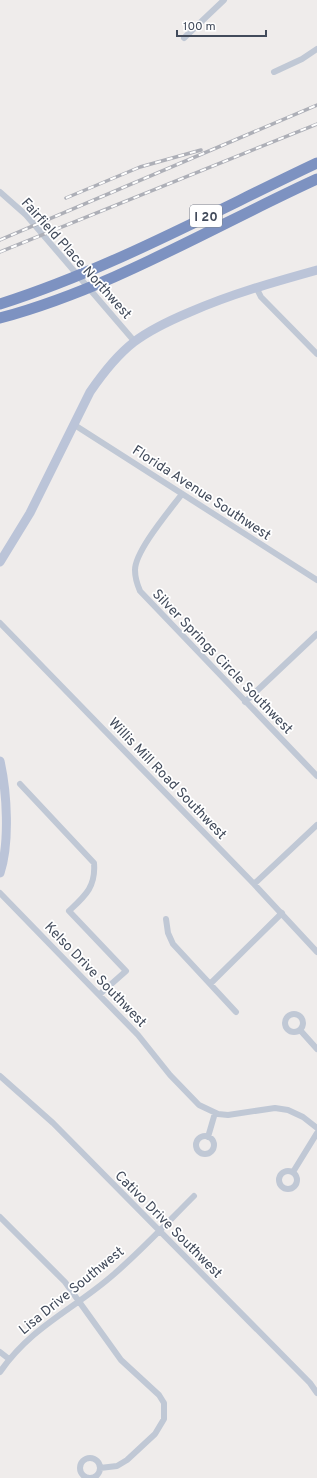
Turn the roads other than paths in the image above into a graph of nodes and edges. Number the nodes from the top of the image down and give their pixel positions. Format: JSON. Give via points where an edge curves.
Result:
{"nodes":[{"id":1,"x":224,"y":0,"type":"edge"},
{"id":2,"x":184,"y":38,"type":"dead end"},
{"id":3,"x":317,"y":49,"type":"edge"},
{"id":4,"x":274,"y":72,"type":"dead end"},
{"id":5,"x":317,"y":163,"type":"edge"},
{"id":6,"x":317,"y":179,"type":"edge"},
{"id":7,"x":0,"y":192,"type":"edge"},
{"id":8,"x":317,"y":270,"type":"edge"},
{"id":9,"x":256,"y":287,"type":"junction"},
{"id":10,"x":0,"y":304,"type":"edge"},
{"id":11,"x":0,"y":318,"type":"edge"},
{"id":12,"x":134,"y":342,"type":"junction"},
{"id":13,"x":317,"y":354,"type":"edge"},
{"id":14,"x":73,"y":424,"type":"junction"},
{"id":15,"x":182,"y":494,"type":"junction"},
{"id":16,"x":0,"y":562,"type":"edge"},
{"id":17,"x":317,"y":580,"type":"edge"},
{"id":18,"x":0,"y":623,"type":"edge"},
{"id":19,"x":317,"y":634,"type":"edge"},
{"id":20,"x":245,"y":702,"type":"junction"},
{"id":21,"x":0,"y":761,"type":"edge"},
{"id":22,"x":317,"y":776,"type":"edge"},
{"id":23,"x":20,"y":784,"type":"dead end"},
{"id":24,"x":3,"y":800,"type":"edge"},
{"id":25,"x":317,"y":824,"type":"edge"},
{"id":26,"x":0,"y":873,"type":"edge"},
{"id":27,"x":254,"y":884,"type":"junction"},
{"id":28,"x":0,"y":893,"type":"edge"},
{"id":29,"x":282,"y":913,"type":"junction"},
{"id":30,"x":166,"y":919,"type":"dead end"},
{"id":31,"x":317,"y":952,"type":"edge"},
{"id":32,"x":212,"y":986,"type":"junction"},
{"id":33,"x":100,"y":994,"type":"junction"},
{"id":34,"x":236,"y":1012,"type":"dead end"},
{"id":35,"x":300,"y":1030,"type":"dead end"},
{"id":36,"x":317,"y":1048,"type":"edge"},
{"id":37,"x":0,"y":1076,"type":"edge"},
{"id":38,"x":215,"y":1113,"type":"junction"},
{"id":39,"x":317,"y":1128,"type":"edge"},
{"id":40,"x":317,"y":1133,"type":"edge"},
{"id":41,"x":208,"y":1136,"type":"dead end"},
{"id":42,"x":293,"y":1172,"type":"dead end"},
{"id":43,"x":194,"y":1196,"type":"dead end"},
{"id":44,"x":0,"y":1217,"type":"edge"},
{"id":45,"x":159,"y":1230,"type":"junction"},
{"id":46,"x":79,"y":1300,"type":"junction"},
{"id":47,"x":0,"y":1352,"type":"edge"},
{"id":48,"x":9,"y":1359,"type":"junction"},
{"id":49,"x":0,"y":1372,"type":"edge"},
{"id":50,"x":317,"y":1393,"type":"edge"},
{"id":51,"x":100,"y":1468,"type":"dead end"}],
"edges":[{"from":1,"to":2,"type":"street"},
{"from":3,"to":4,"type":"street"},
{"from":5,"to":10,"type":"highway","number":"I 20","via":[[95,268]]},
{"from":6,"to":11,"type":"highway","number":"I 20","via":[[106,281]]},
{"from":7,"to":12,"type":"street","name":"Fairfield Place Northwest","via":[[26,215]]},
{"from":8,"to":9,"type":"main road"},
{"from":9,"to":12,"type":"main road","via":[[171,320]]},
{"from":9,"to":13,"type":"street","via":[[261,297]]},
{"from":12,"to":14,"type":"main road","via":[[102,375]]},
{"from":14,"to":15,"type":"street","name":"Florida Avenue Southwest"},
{"from":14,"to":16,"type":"main road","via":[[30,512]]},
{"from":15,"to":17,"type":"street","name":"Florida Avenue Southwest"},
{"from":15,"to":20,"type":"street","name":"Silver Springs Circle Southwest","via":[[139,555],[135,569],[136,583],[145,598]]},
{"from":18,"to":27,"type":"street","name":"Willis Mill Road Southwest"},
{"from":19,"to":20,"type":"street"},
{"from":20,"to":22,"type":"street","name":"Silver Springs Circle Southwest"},
{"from":21,"to":24,"type":"main road"},
{"from":23,"to":33,"type":"street","via":[[94,863],[93,882],[85,897],[69,911],[126,971]]},
{"from":24,"to":26,"type":"main road","via":[[4,849]]},
{"from":25,"to":27,"type":"street"},
{"from":27,"to":29,"type":"street","name":"Willis Mill Road Southwest"},
{"from":28,"to":33,"type":"street","name":"Kelso Drive Southwest"},
{"from":29,"to":31,"type":"street","name":"Willis Mill Road Southwest"},
{"from":29,"to":32,"type":"street"},
{"from":30,"to":32,"type":"street","via":[[173,944]]},
{"from":32,"to":34,"type":"street"},
{"from":33,"to":38,"type":"street","name":"Kelso Drive Southwest","via":[[198,1105]]},
{"from":35,"to":36,"type":"street"},
{"from":37,"to":45,"type":"street","name":"Cativo Drive Southwest","via":[[53,1123]]},
{"from":38,"to":39,"type":"street","via":[[234,1115],[275,1108],[288,1110],[303,1117]]},
{"from":38,"to":41,"type":"street"},
{"from":40,"to":42,"type":"street"},
{"from":43,"to":45,"type":"street","name":"Lisa Drive Southwest"},
{"from":44,"to":46,"type":"street","via":[[65,1282]]},
{"from":45,"to":46,"type":"street","name":"Lisa Drive Southwest","via":[[112,1276]]},
{"from":45,"to":50,"type":"street","name":"Cativo Drive Southwest"},
{"from":46,"to":48,"type":"street","name":"Lisa Drive Southwest","via":[[36,1332]]},
{"from":46,"to":51,"type":"street","via":[[121,1360],[159,1395],[164,1403],[164,1419],[155,1434],[117,1466]]},
{"from":47,"to":48,"type":"street"},
{"from":48,"to":49,"type":"street","name":"Lisa Drive Southwest"}]}
